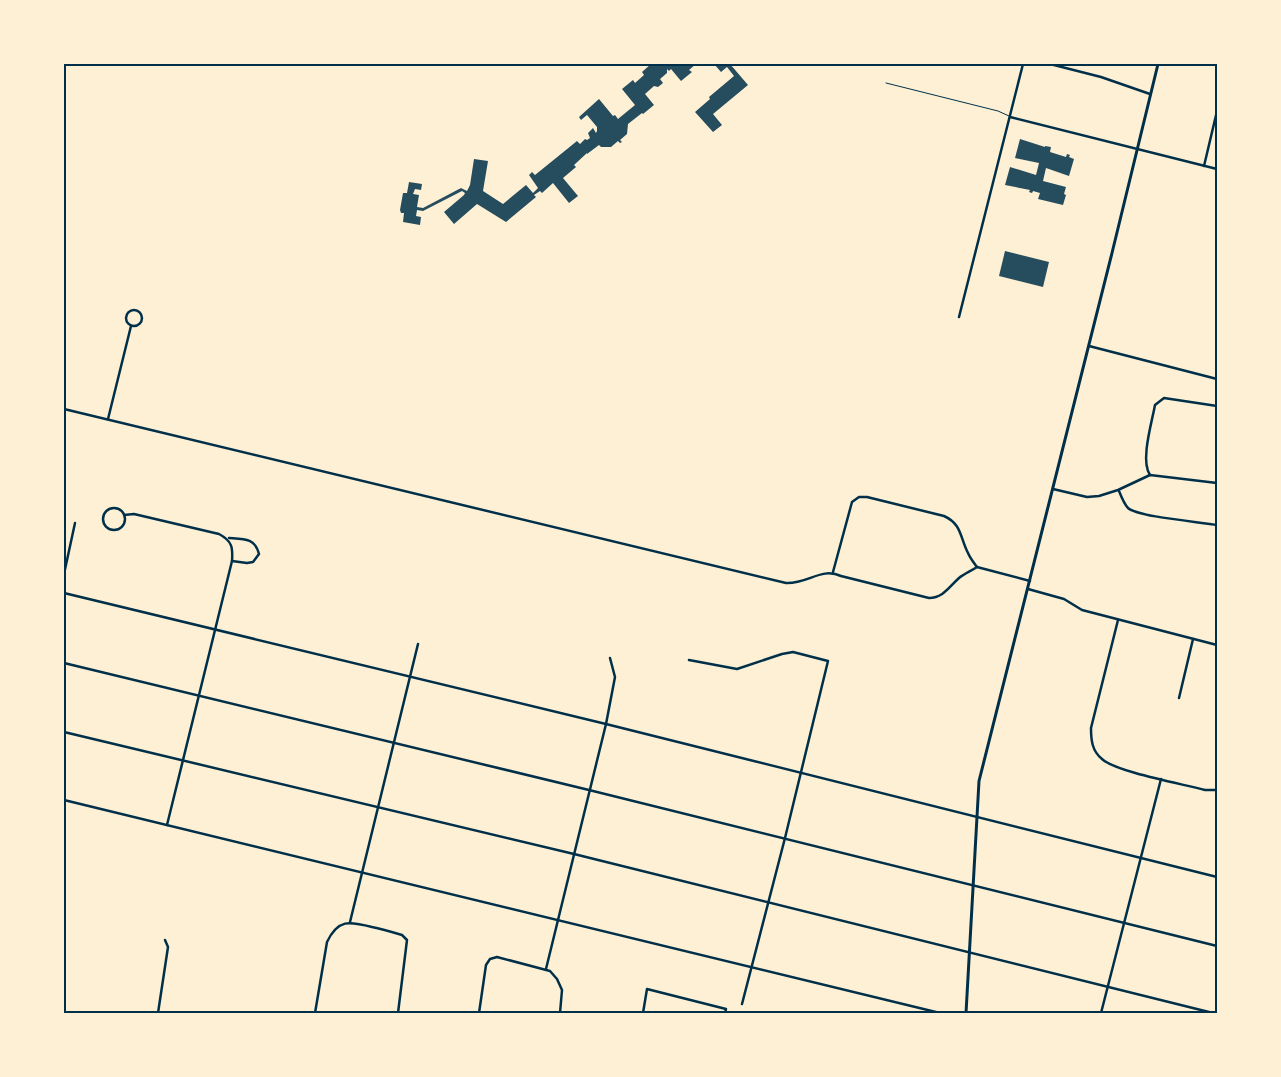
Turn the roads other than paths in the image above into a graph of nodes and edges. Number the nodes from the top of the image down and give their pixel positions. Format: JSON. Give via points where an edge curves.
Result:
{"nodes":[{"id":1,"x":1023,"y":64,"type":"edge"},
{"id":2,"x":1050,"y":64,"type":"edge"},
{"id":3,"x":1158,"y":64,"type":"edge"},
{"id":4,"x":886,"y":83,"type":"dead end"},
{"id":5,"x":1150,"y":94,"type":"junction"},
{"id":6,"x":1217,"y":112,"type":"edge"},
{"id":7,"x":1010,"y":116,"type":"junction"},
{"id":8,"x":1137,"y":149,"type":"junction"},
{"id":9,"x":1204,"y":166,"type":"junction"},
{"id":10,"x":1217,"y":169,"type":"edge"},
{"id":11,"x":959,"y":317,"type":"dead end"},
{"id":12,"x":131,"y":326,"type":"junction"},
{"id":13,"x":1089,"y":346,"type":"junction"},
{"id":14,"x":1217,"y":379,"type":"edge"},
{"id":15,"x":1217,"y":406,"type":"edge"},
{"id":16,"x":64,"y":409,"type":"edge"},
{"id":17,"x":108,"y":420,"type":"junction"},
{"id":18,"x":1150,"y":475,"type":"junction"},
{"id":19,"x":1217,"y":483,"type":"edge"},
{"id":20,"x":1053,"y":489,"type":"junction"},
{"id":21,"x":1118,"y":490,"type":"junction"},
{"id":22,"x":124,"y":515,"type":"junction"},
{"id":23,"x":75,"y":523,"type":"dead end"},
{"id":24,"x":1217,"y":525,"type":"edge"},
{"id":25,"x":228,"y":538,"type":"junction"},
{"id":26,"x":232,"y":561,"type":"junction"},
{"id":27,"x":977,"y":567,"type":"junction"},
{"id":28,"x":833,"y":572,"type":"junction"},
{"id":29,"x":64,"y":574,"type":"edge"},
{"id":30,"x":1030,"y":581,"type":"junction"},
{"id":31,"x":1028,"y":589,"type":"junction"},
{"id":32,"x":64,"y":593,"type":"edge"},
{"id":33,"x":1118,"y":620,"type":"junction"},
{"id":34,"x":215,"y":629,"type":"junction"},
{"id":35,"x":1193,"y":639,"type":"junction"},
{"id":36,"x":418,"y":644,"type":"dead end"},
{"id":37,"x":1217,"y":645,"type":"edge"},
{"id":38,"x":610,"y":658,"type":"dead end"},
{"id":39,"x":689,"y":660,"type":"dead end"},
{"id":40,"x":64,"y":663,"type":"edge"},
{"id":41,"x":410,"y":676,"type":"junction"},
{"id":42,"x":199,"y":695,"type":"junction"},
{"id":43,"x":1180,"y":698,"type":"dead end"},
{"id":44,"x":606,"y":724,"type":"junction"},
{"id":45,"x":64,"y":732,"type":"edge"},
{"id":46,"x":394,"y":742,"type":"junction"},
{"id":47,"x":183,"y":760,"type":"junction"},
{"id":48,"x":801,"y":773,"type":"junction"},
{"id":49,"x":1161,"y":779,"type":"junction"},
{"id":50,"x":589,"y":790,"type":"junction"},
{"id":51,"x":1217,"y":790,"type":"edge"},
{"id":52,"x":64,"y":800,"type":"edge"},
{"id":53,"x":379,"y":807,"type":"junction"},
{"id":54,"x":977,"y":816,"type":"junction"},
{"id":55,"x":167,"y":825,"type":"junction"},
{"id":56,"x":785,"y":838,"type":"junction"},
{"id":57,"x":574,"y":854,"type":"junction"},
{"id":58,"x":1141,"y":857,"type":"junction"},
{"id":59,"x":362,"y":872,"type":"junction"},
{"id":60,"x":1217,"y":877,"type":"edge"},
{"id":61,"x":973,"y":885,"type":"junction"},
{"id":62,"x":769,"y":903,"type":"junction"},
{"id":63,"x":557,"y":920,"type":"junction"},
{"id":64,"x":350,"y":922,"type":"junction"},
{"id":65,"x":1124,"y":923,"type":"junction"},
{"id":66,"x":165,"y":940,"type":"dead end"},
{"id":67,"x":1217,"y":946,"type":"edge"},
{"id":68,"x":969,"y":952,"type":"junction"},
{"id":69,"x":546,"y":968,"type":"junction"},
{"id":70,"x":752,"y":968,"type":"junction"},
{"id":71,"x":1108,"y":987,"type":"junction"},
{"id":72,"x":742,"y":1004,"type":"dead end"},
{"id":73,"x":726,"y":1011,"type":"edge"},
{"id":74,"x":158,"y":1013,"type":"edge"},
{"id":75,"x":315,"y":1013,"type":"edge"},
{"id":76,"x":398,"y":1013,"type":"edge"},
{"id":77,"x":480,"y":1013,"type":"edge"},
{"id":78,"x":560,"y":1013,"type":"edge"},
{"id":79,"x":643,"y":1013,"type":"edge"},
{"id":80,"x":940,"y":1013,"type":"edge"},
{"id":81,"x":966,"y":1013,"type":"edge"},
{"id":82,"x":1101,"y":1013,"type":"edge"},
{"id":83,"x":1214,"y":1013,"type":"edge"}],
"edges":[{"from":1,"to":7,"type":"street"},
{"from":2,"to":5,"type":"street","via":[[1101,76]]},
{"from":3,"to":5,"type":"street"},
{"from":4,"to":7,"type":"lane"},
{"from":5,"to":8,"type":"street"},
{"from":6,"to":9,"type":"street"},
{"from":7,"to":8,"type":"street"},
{"from":7,"to":11,"type":"street"},
{"from":8,"to":9,"type":"street"},
{"from":8,"to":13,"type":"street"},
{"from":9,"to":10,"type":"street"},
{"from":12,"to":12,"type":"street","via":[[138,326],[142,321],[138,310],[126,314],[126,321]]},
{"from":12,"to":17,"type":"street"},
{"from":13,"to":14,"type":"street"},
{"from":13,"to":20,"type":"street"},
{"from":15,"to":18,"type":"street","via":[[1164,398],[1155,405],[1146,455]]},
{"from":16,"to":17,"type":"street"},
{"from":17,"to":28,"type":"street","via":[[786,583],[797,584],[816,575]]},
{"from":18,"to":19,"type":"street"},
{"from":18,"to":21,"type":"street"},
{"from":20,"to":21,"type":"street","via":[[1087,497]]},
{"from":20,"to":30,"type":"street"},
{"from":21,"to":24,"type":"street","via":[[1132,511]]},
{"from":22,"to":22,"type":"street","via":[[120,510],[108,509],[103,520],[110,529],[116,530],[122,526]]},
{"from":22,"to":25,"type":"street","via":[[134,514]]},
{"from":23,"to":29,"type":"street"},
{"from":25,"to":26,"type":"street","via":[[233,547]]},
{"from":25,"to":26,"type":"street","via":[[253,543],[259,554],[253,562]]},
{"from":26,"to":34,"type":"street"},
{"from":27,"to":28,"type":"street","via":[[936,598]]},
{"from":27,"to":28,"type":"street","via":[[952,520],[858,497],[852,502]]},
{"from":27,"to":30,"type":"street"},
{"from":30,"to":31,"type":"street"},
{"from":31,"to":33,"type":"street"},
{"from":31,"to":54,"type":"street","via":[[979,781]]},
{"from":32,"to":34,"type":"street"},
{"from":33,"to":35,"type":"street"},
{"from":33,"to":49,"type":"street","via":[[1091,739],[1095,751],[1110,765]]},
{"from":34,"to":41,"type":"street"},
{"from":34,"to":42,"type":"street"},
{"from":35,"to":37,"type":"street"},
{"from":35,"to":43,"type":"street"},
{"from":36,"to":41,"type":"street"},
{"from":38,"to":44,"type":"street","via":[[615,677]]},
{"from":39,"to":48,"type":"street","via":[[737,669],[793,652],[828,661]]},
{"from":40,"to":42,"type":"street"},
{"from":41,"to":44,"type":"street"},
{"from":41,"to":46,"type":"street"},
{"from":42,"to":46,"type":"street"},
{"from":42,"to":47,"type":"street"},
{"from":44,"to":48,"type":"street"},
{"from":44,"to":50,"type":"street"},
{"from":45,"to":47,"type":"street"},
{"from":46,"to":50,"type":"street"},
{"from":46,"to":53,"type":"street"},
{"from":47,"to":53,"type":"street"},
{"from":47,"to":55,"type":"street"},
{"from":48,"to":54,"type":"street"},
{"from":48,"to":56,"type":"street"},
{"from":49,"to":51,"type":"street"},
{"from":49,"to":58,"type":"street"},
{"from":50,"to":56,"type":"street"},
{"from":50,"to":57,"type":"street"},
{"from":52,"to":55,"type":"street"},
{"from":53,"to":57,"type":"street"},
{"from":53,"to":59,"type":"street"},
{"from":54,"to":58,"type":"street"},
{"from":54,"to":61,"type":"street"},
{"from":55,"to":59,"type":"street"},
{"from":56,"to":61,"type":"street"},
{"from":56,"to":62,"type":"street"},
{"from":57,"to":62,"type":"street"},
{"from":57,"to":63,"type":"street"},
{"from":58,"to":60,"type":"street"},
{"from":58,"to":65,"type":"street"},
{"from":59,"to":63,"type":"street"},
{"from":59,"to":64,"type":"street"},
{"from":61,"to":65,"type":"street"},
{"from":61,"to":68,"type":"street"},
{"from":62,"to":68,"type":"street"},
{"from":62,"to":70,"type":"street"},
{"from":63,"to":69,"type":"street"},
{"from":63,"to":70,"type":"street"},
{"from":64,"to":75,"type":"street","via":[[336,928],[326,942]]},
{"from":64,"to":76,"type":"street","via":[[402,935],[407,940]]},
{"from":65,"to":67,"type":"street"},
{"from":65,"to":71,"type":"street"},
{"from":66,"to":74,"type":"street","via":[[168,946]]},
{"from":68,"to":71,"type":"street"},
{"from":68,"to":81,"type":"street"},
{"from":69,"to":77,"type":"street","via":[[502,957],[492,958],[486,965]]},
{"from":69,"to":78,"type":"street","via":[[562,990]]},
{"from":70,"to":72,"type":"street"},
{"from":70,"to":80,"type":"street"},
{"from":71,"to":82,"type":"street"},
{"from":71,"to":83,"type":"street"},
{"from":73,"to":79,"type":"street","via":[[647,989]]}]}
